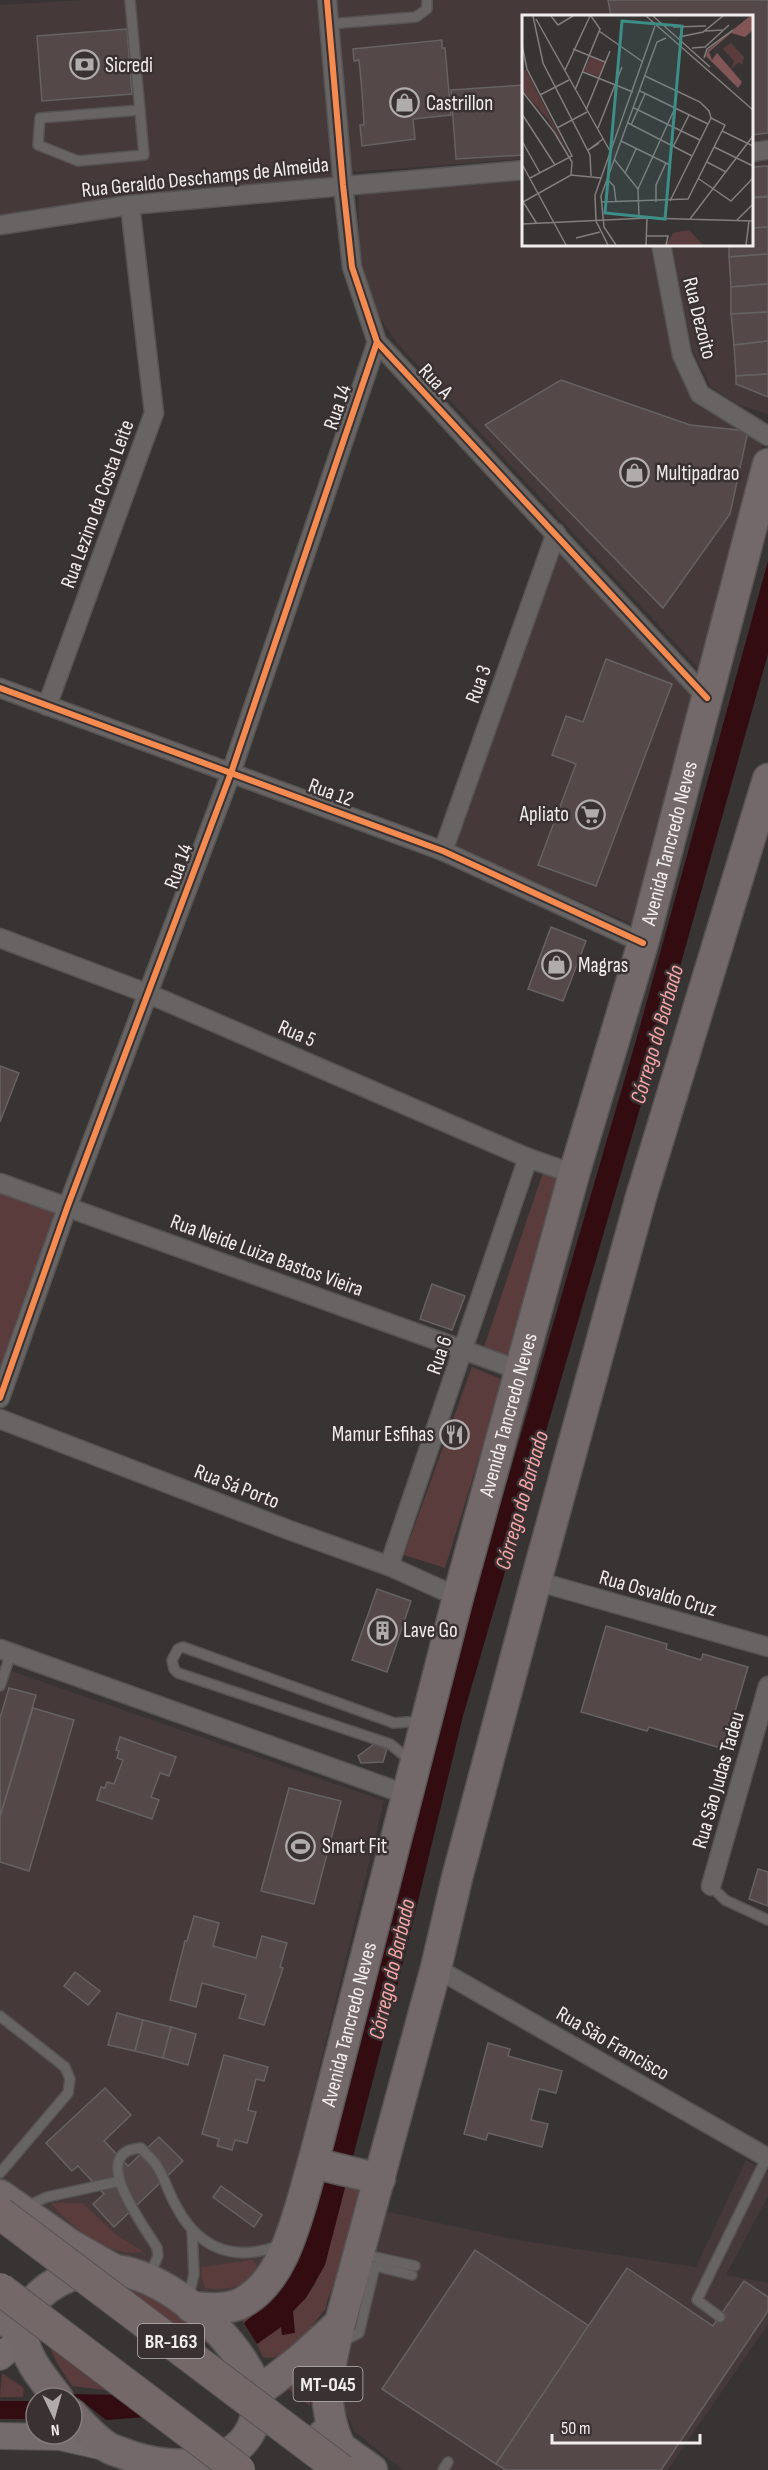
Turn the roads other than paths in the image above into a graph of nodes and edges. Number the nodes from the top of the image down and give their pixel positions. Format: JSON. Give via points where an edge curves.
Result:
{"nodes":[{"id":1,"x":130,"y":0,"type":"edge"},
{"id":2,"x":327,"y":0,"type":"edge"},
{"id":3,"x":427,"y":0,"type":"edge"},
{"id":4,"x":329,"y":24,"type":"junction"},
{"id":5,"x":140,"y":110,"type":"junction"},
{"id":6,"x":768,"y":150,"type":"edge"},
{"id":7,"x":753,"y":152,"type":"edge"},
{"id":8,"x":522,"y":170,"type":"edge"},
{"id":9,"x":343,"y":185,"type":"junction"},
{"id":10,"x":130,"y":205,"type":"junction"},
{"id":11,"x":0,"y":225,"type":"edge"},
{"id":12,"x":661,"y":246,"type":"edge"},
{"id":13,"x":377,"y":342,"type":"junction"},
{"id":14,"x":768,"y":436,"type":"edge"},
{"id":15,"x":768,"y":464,"type":"edge"},
{"id":16,"x":556,"y":532,"type":"junction"},
{"id":17,"x":0,"y":688,"type":"edge"},
{"id":18,"x":707,"y":698,"type":"junction"},
{"id":19,"x":47,"y":706,"type":"junction"},
{"id":20,"x":231,"y":773,"type":"junction"},
{"id":21,"x":767,"y":788,"type":"edge"},
{"id":22,"x":443,"y":850,"type":"junction"},
{"id":23,"x":0,"y":938,"type":"edge"},
{"id":24,"x":643,"y":943,"type":"junction"},
{"id":25,"x":149,"y":994,"type":"junction"},
{"id":26,"x":528,"y":1158,"type":"junction"},
{"id":27,"x":574,"y":1174,"type":"junction"},
{"id":28,"x":0,"y":1183,"type":"edge"},
{"id":29,"x":67,"y":1208,"type":"junction"},
{"id":30,"x":465,"y":1350,"type":"junction"},
{"id":31,"x":519,"y":1370,"type":"junction"},
{"id":32,"x":0,"y":1398,"type":"edge"},
{"id":33,"x":0,"y":1419,"type":"edge"},
{"id":34,"x":389,"y":1566,"type":"junction"},
{"id":35,"x":536,"y":1581,"type":"junction"},
{"id":36,"x":458,"y":1597,"type":"junction"},
{"id":37,"x":768,"y":1647,"type":"edge"},
{"id":38,"x":5,"y":1651,"type":"edge"},
{"id":39,"x":0,"y":1686,"type":"edge"},
{"id":40,"x":768,"y":1686,"type":"edge"},
{"id":41,"x":427,"y":1720,"type":"junction"},
{"id":42,"x":415,"y":1765,"type":"junction"},
{"id":43,"x":408,"y":1795,"type":"junction"},
{"id":44,"x":711,"y":1886,"type":"joint"},
{"id":45,"x":768,"y":1920,"type":"edge"},
{"id":46,"x":436,"y":1968,"type":"junction"},
{"id":47,"x":0,"y":2016,"type":"edge"},
{"id":48,"x":768,"y":2158,"type":"edge"},
{"id":49,"x":319,"y":2164,"type":"junction"},
{"id":50,"x":0,"y":2173,"type":"edge"},
{"id":51,"x":374,"y":2177,"type":"junction"},
{"id":52,"x":120,"y":2181,"type":"junction"},
{"id":53,"x":7,"y":2206,"type":"edge"},
{"id":54,"x":192,"y":2231,"type":"junction"},
{"id":55,"x":289,"y":2242,"type":"junction"},
{"id":56,"x":360,"y":2254,"type":"junction"},
{"id":57,"x":115,"y":2270,"type":"junction"},
{"id":58,"x":147,"y":2280,"type":"junction"},
{"id":59,"x":0,"y":2289,"type":"edge"},
{"id":60,"x":189,"y":2306,"type":"junction"},
{"id":61,"x":720,"y":2317,"type":"dead end"},
{"id":62,"x":16,"y":2328,"type":"edge"},
{"id":63,"x":338,"y":2334,"type":"junction"},
{"id":64,"x":0,"y":2357,"type":"edge"},
{"id":65,"x":252,"y":2382,"type":"junction"},
{"id":66,"x":51,"y":2386,"type":"edge"},
{"id":67,"x":84,"y":2424,"type":"edge"},
{"id":68,"x":0,"y":2436,"type":"edge"},
{"id":69,"x":109,"y":2448,"type":"junction"},
{"id":70,"x":340,"y":2458,"type":"edge"},
{"id":71,"x":190,"y":2469,"type":"edge"},
{"id":72,"x":239,"y":2470,"type":"edge"},
{"id":73,"x":372,"y":2470,"type":"edge"}],
"edges":[{"from":1,"to":5,"type":"lane"},
{"from":2,"to":4,"type":"street","name":"Rua A"},
{"from":3,"to":4,"type":"lane","via":[[427,9],[416,17]]},
{"from":4,"to":9,"type":"street","name":"Rua A"},
{"from":5,"to":5,"type":"lane","via":[[144,155],[78,161],[38,145],[40,118]]},
{"from":6,"to":7,"type":"street"},
{"from":8,"to":9,"type":"street","name":"Rua Geraldo Deschamps de Almeida"},
{"from":9,"to":10,"type":"street","name":"Rua Geraldo Deschamps de Almeida"},
{"from":9,"to":13,"type":"street","name":"Rua A","via":[[352,267]]},
{"from":10,"to":11,"type":"street","name":"Rua Geraldo Deschamps de Almeida"},
{"from":10,"to":19,"type":"street","name":"Rua Lezino da Costa Leite","via":[[154,413]]},
{"from":12,"to":14,"type":"street","name":"Rua Dezoito","via":[[682,355],[700,394]]},
{"from":13,"to":16,"type":"street","name":"Rua A"},
{"from":13,"to":20,"type":"street","name":"Rua 14"},
{"from":15,"to":18,"type":"main road","name":"Avenida Tancredo Neves"},
{"from":16,"to":18,"type":"street","name":"Rua A"},
{"from":16,"to":22,"type":"street","name":"Rua 3"},
{"from":17,"to":19,"type":"street","name":"Rua 12"},
{"from":18,"to":24,"type":"main road","name":"Avenida Tancredo Neves"},
{"from":19,"to":20,"type":"street","name":"Rua 12"},
{"from":20,"to":22,"type":"street","name":"Rua 12"},
{"from":20,"to":25,"type":"street","name":"Rua 14"},
{"from":21,"to":35,"type":"main road","number":"MT-045","via":[[641,1197]]},
{"from":22,"to":24,"type":"street","name":"Rua 12"},
{"from":23,"to":25,"type":"street","name":"Rua 5"},
{"from":24,"to":27,"type":"main road","name":"Avenida Tancredo Neves"},
{"from":25,"to":26,"type":"street","name":"Rua 5"},
{"from":25,"to":29,"type":"street","name":"Rua 14"},
{"from":26,"to":27,"type":"street","name":"Rua 5"},
{"from":26,"to":30,"type":"street","name":"Rua 6"},
{"from":27,"to":31,"type":"main road","name":"Avenida Tancredo Neves"},
{"from":28,"to":29,"type":"street","name":"Rua Neide Luiza Bastos Vieira"},
{"from":29,"to":30,"type":"street","name":"Rua Neide Luiza Bastos Vieira"},
{"from":29,"to":32,"type":"street","name":"Rua 14"},
{"from":30,"to":31,"type":"street","name":"Rua Neide Luiza Bastos Vieira"},
{"from":30,"to":34,"type":"street","name":"Rua 6"},
{"from":31,"to":36,"type":"main road","name":"Avenida Tancredo Neves"},
{"from":33,"to":34,"type":"street","name":"Rua Sá Porto"},
{"from":34,"to":36,"type":"street","name":"Rua Sá Porto"},
{"from":35,"to":37,"type":"street","name":"Rua Osvaldo Cruz"},
{"from":35,"to":46,"type":"main road","number":"MT-045"},
{"from":36,"to":41,"type":"main road","name":"Avenida Tancredo Neves"},
{"from":38,"to":39,"type":"lane"},
{"from":38,"to":43,"type":"street"},
{"from":40,"to":44,"type":"street","name":"Rua São Judas Tadeu"},
{"from":41,"to":42,"type":"main road","name":"Avenida Tancredo Neves"},
{"from":41,"to":42,"type":"lane","via":[[394,1723],[183,1647],[172,1660],[178,1672],[390,1744]]},
{"from":42,"to":43,"type":"main road","name":"Avenida Tancredo Neves"},
{"from":43,"to":49,"type":"main road","name":"Avenida Tancredo Neves"},
{"from":44,"to":45,"type":"lane","via":[[725,1900]]},
{"from":46,"to":48,"type":"street","name":"Rua São Francisco"},
{"from":46,"to":51,"type":"main road","number":"MT-045"},
{"from":47,"to":50,"type":"lane","via":[[65,2067],[70,2079],[68,2093]]},
{"from":48,"to":61,"type":"lane","via":[[697,2300]]},
{"from":49,"to":51,"type":"main road"},
{"from":49,"to":55,"type":"main road","name":"Avenida Tancredo Neves"},
{"from":51,"to":56,"type":"main road","number":"MT-045"},
{"from":52,"to":53,"type":"lane"},
{"from":52,"to":54,"type":"lane","via":[[118,2163],[124,2154],[141,2148],[156,2165]]},
{"from":52,"to":58,"type":"lane","via":[[125,2198],[157,2248],[158,2256]]},
{"from":53,"to":57,"type":"main road"},
{"from":53,"to":70,"type":"highway","number":"BR-163","bridge":true},
{"from":54,"to":55,"type":"lane","via":[[208,2244],[226,2251],[250,2253]]},
{"from":54,"to":60,"type":"lane","via":[[194,2274]]},
{"from":55,"to":60,"type":"main road","name":"Avenida Tancredo Neves","via":[[271,2275],[253,2297],[222,2308]]},
{"from":56,"to":63,"type":"main road","number":"MT-045"},
{"from":56,"to":63,"type":"lane","via":[[414,2271],[375,2266],[359,2333]]},
{"from":57,"to":58,"type":"main road","name":"Avenida Tancredo Neves"},
{"from":57,"to":62,"type":"main road","name":"Avenida Tancredo Neves","via":[[83,2271],[56,2283],[33,2304]]},
{"from":58,"to":60,"type":"main road","name":"Avenida Tancredo Neves"},
{"from":59,"to":72,"type":"highway","number":"BR-163","bridge":true},
{"from":60,"to":65,"type":"main road","name":"Avenida Tancredo Neves","via":[[214,2326]]},
{"from":62,"to":64,"type":"main road"},
{"from":62,"to":66,"type":"main road"},
{"from":63,"to":65,"type":"main road","number":"MT-045","via":[[302,2358]]},
{"from":63,"to":70,"type":"main road","number":"MT-045","via":[[328,2374],[327,2410]]},
{"from":65,"to":70,"type":"main road"},
{"from":65,"to":71,"type":"main road","via":[[257,2414],[245,2441],[224,2460]]},
{"from":67,"to":69,"type":"main road"},
{"from":68,"to":69,"type":"main road","via":[[60,2437]]},
{"from":69,"to":71,"type":"main road","via":[[145,2461]]},
{"from":70,"to":73,"type":"main road"}]}
